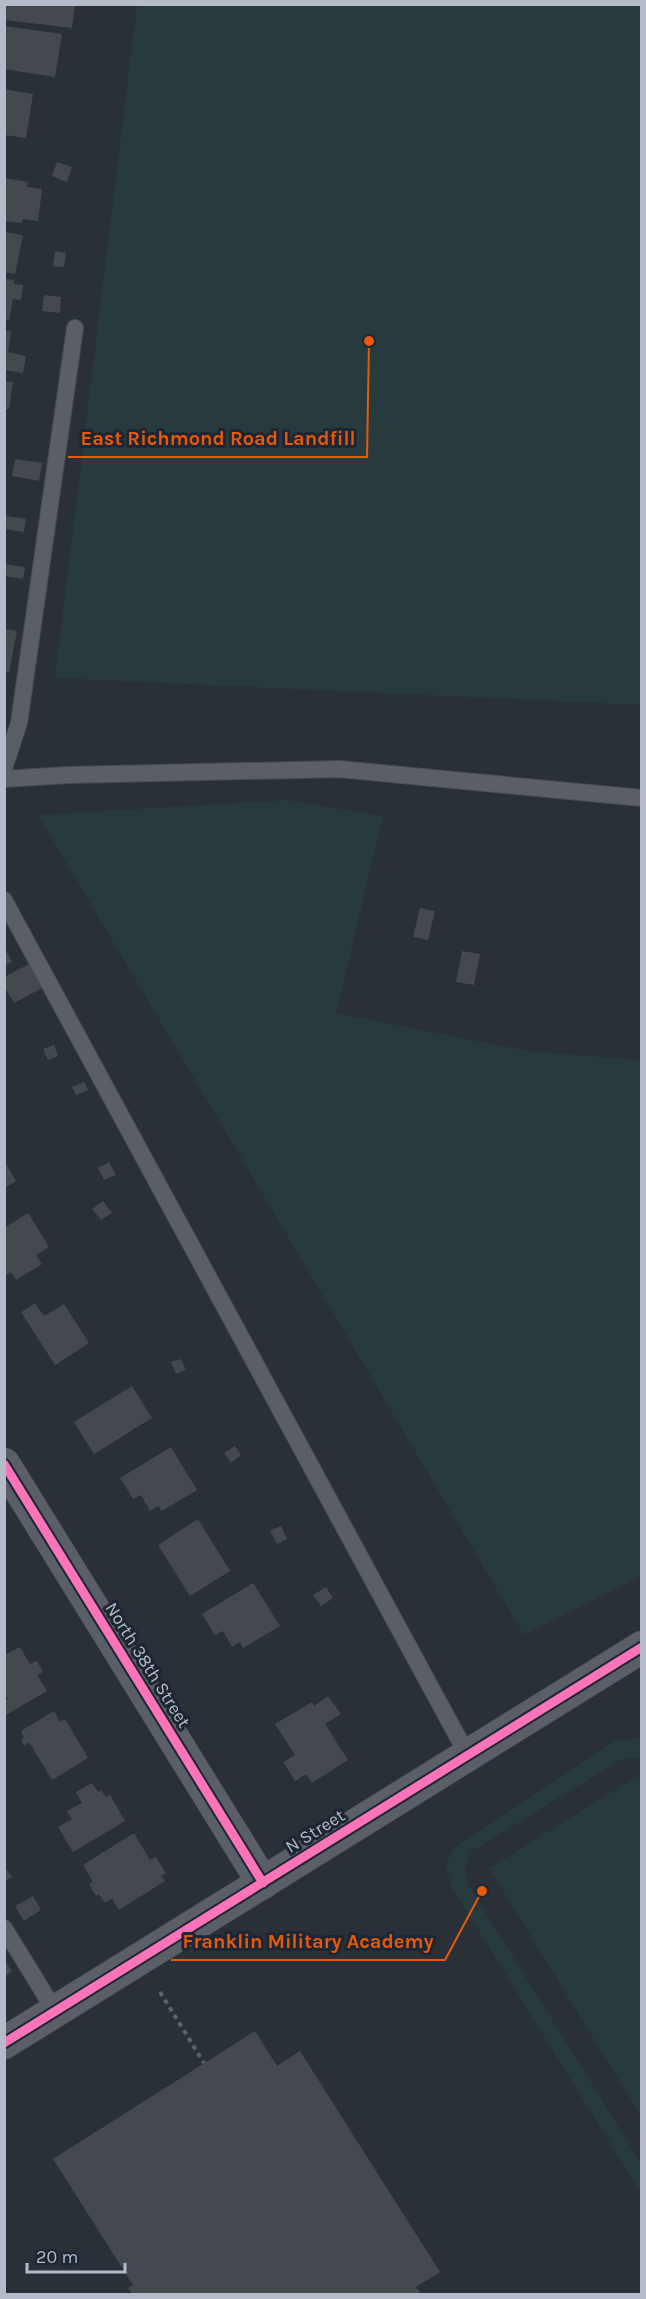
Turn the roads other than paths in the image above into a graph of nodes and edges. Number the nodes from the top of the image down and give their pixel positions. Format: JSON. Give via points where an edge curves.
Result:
{"nodes":[{"id":1,"x":75,"y":328,"type":"dead end"},
{"id":2,"x":4,"y":768,"type":"edge"},
{"id":3,"x":4,"y":779,"type":"edge"},
{"id":4,"x":642,"y":798,"type":"edge"},
{"id":5,"x":4,"y":900,"type":"edge"},
{"id":6,"x":4,"y":1464,"type":"edge"},
{"id":7,"x":642,"y":1647,"type":"edge"},
{"id":8,"x":468,"y":1756,"type":"junction"},
{"id":9,"x":263,"y":1883,"type":"junction"},
{"id":10,"x":4,"y":1928,"type":"edge"},
{"id":11,"x":56,"y":2011,"type":"junction"},
{"id":12,"x":4,"y":2043,"type":"edge"}],
"edges":[{"from":1,"to":2,"type":"lane","via":[[19,723]]},
{"from":3,"to":4,"type":"lane","via":[[339,769]]},
{"from":5,"to":8,"type":"lane"},
{"from":6,"to":9,"type":"street","name":"North 38th Street"},
{"from":7,"to":8,"type":"street","name":"N Street"},
{"from":8,"to":9,"type":"street","name":"N Street"},
{"from":9,"to":11,"type":"street","name":"N Street"},
{"from":10,"to":11,"type":"lane"},
{"from":11,"to":12,"type":"street","name":"N Street"}]}
